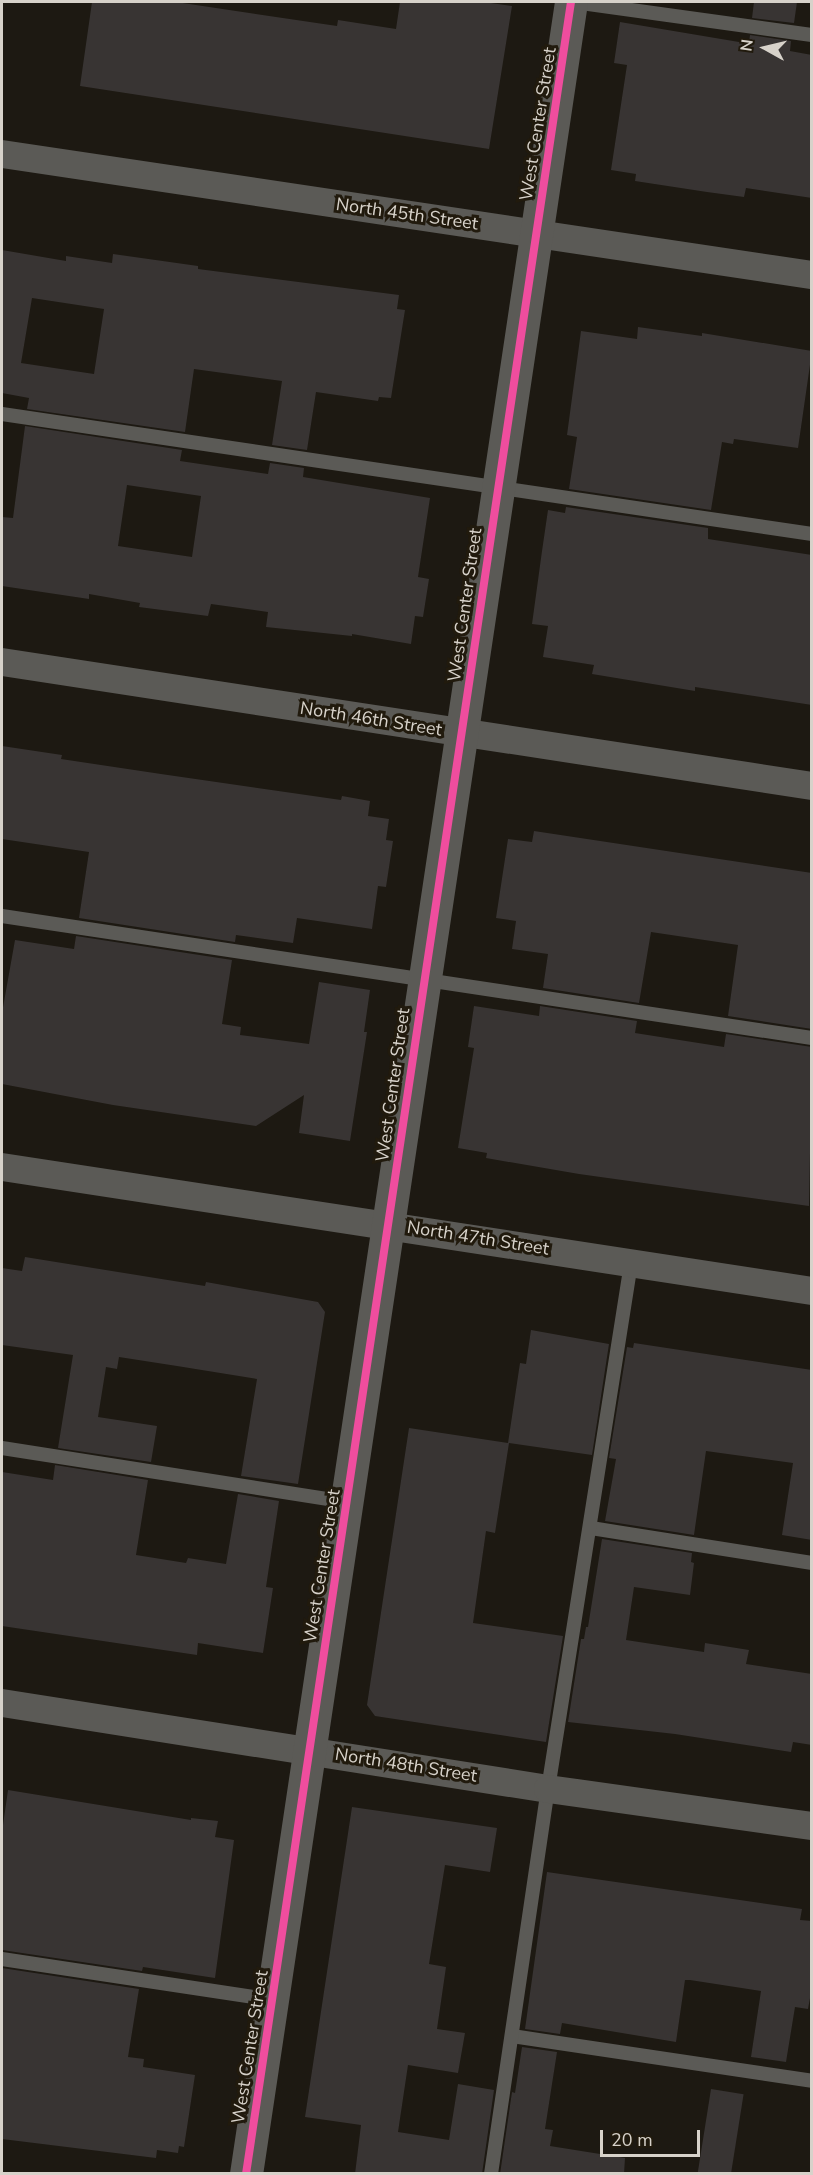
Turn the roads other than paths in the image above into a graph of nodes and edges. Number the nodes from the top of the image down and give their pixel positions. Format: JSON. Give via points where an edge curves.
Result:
{"nodes":[{"id":1,"x":573,"y":2,"type":"edge"},
{"id":2,"x":812,"y":35,"type":"edge"},
{"id":3,"x":2,"y":154,"type":"edge"},
{"id":4,"x":537,"y":233,"type":"junction"},
{"id":5,"x":812,"y":275,"type":"edge"},
{"id":6,"x":2,"y":414,"type":"edge"},
{"id":7,"x":498,"y":489,"type":"junction"},
{"id":8,"x":812,"y":534,"type":"edge"},
{"id":9,"x":2,"y":662,"type":"edge"},
{"id":10,"x":461,"y":732,"type":"junction"},
{"id":11,"x":812,"y":786,"type":"edge"},
{"id":12,"x":2,"y":916,"type":"edge"},
{"id":13,"x":424,"y":980,"type":"junction"},
{"id":14,"x":812,"y":1038,"type":"edge"},
{"id":15,"x":2,"y":1167,"type":"edge"},
{"id":16,"x":388,"y":1224,"type":"junction"},
{"id":17,"x":631,"y":1263,"type":"junction"},
{"id":18,"x":812,"y":1291,"type":"edge"},
{"id":19,"x":2,"y":1448,"type":"edge"},
{"id":20,"x":346,"y":1502,"type":"junction"},
{"id":21,"x":591,"y":1528,"type":"junction"},
{"id":22,"x":812,"y":1563,"type":"edge"},
{"id":23,"x":2,"y":1703,"type":"edge"},
{"id":24,"x":309,"y":1749,"type":"junction"},
{"id":25,"x":548,"y":1789,"type":"junction"},
{"id":26,"x":812,"y":1826,"type":"edge"},
{"id":27,"x":2,"y":1959,"type":"edge"},
{"id":28,"x":272,"y":2000,"type":"junction"},
{"id":29,"x":512,"y":2036,"type":"junction"},
{"id":30,"x":812,"y":2081,"type":"edge"},
{"id":31,"x":246,"y":2174,"type":"edge"},
{"id":32,"x":491,"y":2174,"type":"edge"}],
"edges":[{"from":1,"to":2,"type":"lane"},
{"from":1,"to":4,"type":"street","name":"West Center Street"},
{"from":3,"to":4,"type":"street","name":"North 45th Street"},
{"from":4,"to":5,"type":"street","name":"North 45th Street"},
{"from":4,"to":7,"type":"street","name":"West Center Street"},
{"from":6,"to":7,"type":"lane"},
{"from":7,"to":8,"type":"lane"},
{"from":7,"to":10,"type":"street","name":"West Center Street"},
{"from":9,"to":10,"type":"street","name":"North 46th Street"},
{"from":10,"to":11,"type":"street","name":"North 46th Street"},
{"from":10,"to":13,"type":"street","name":"West Center Street"},
{"from":12,"to":13,"type":"lane"},
{"from":13,"to":14,"type":"lane"},
{"from":13,"to":16,"type":"street","name":"West Center Street"},
{"from":15,"to":16,"type":"street","name":"North 47th Street"},
{"from":16,"to":17,"type":"street","name":"North 47th Street"},
{"from":16,"to":20,"type":"street","name":"West Center Street"},
{"from":17,"to":18,"type":"street","name":"North 47th Street"},
{"from":17,"to":21,"type":"lane"},
{"from":19,"to":20,"type":"lane"},
{"from":20,"to":24,"type":"street","name":"West Center Street"},
{"from":21,"to":22,"type":"lane"},
{"from":21,"to":25,"type":"lane"},
{"from":23,"to":24,"type":"street","name":"North 48th Street"},
{"from":24,"to":25,"type":"street","name":"North 48th Street"},
{"from":24,"to":28,"type":"street","name":"West Center Street"},
{"from":25,"to":26,"type":"street","name":"North 48th Street"},
{"from":25,"to":29,"type":"lane"},
{"from":27,"to":28,"type":"lane"},
{"from":28,"to":31,"type":"street","name":"West Center Street"},
{"from":29,"to":30,"type":"lane"},
{"from":29,"to":32,"type":"lane"}]}
